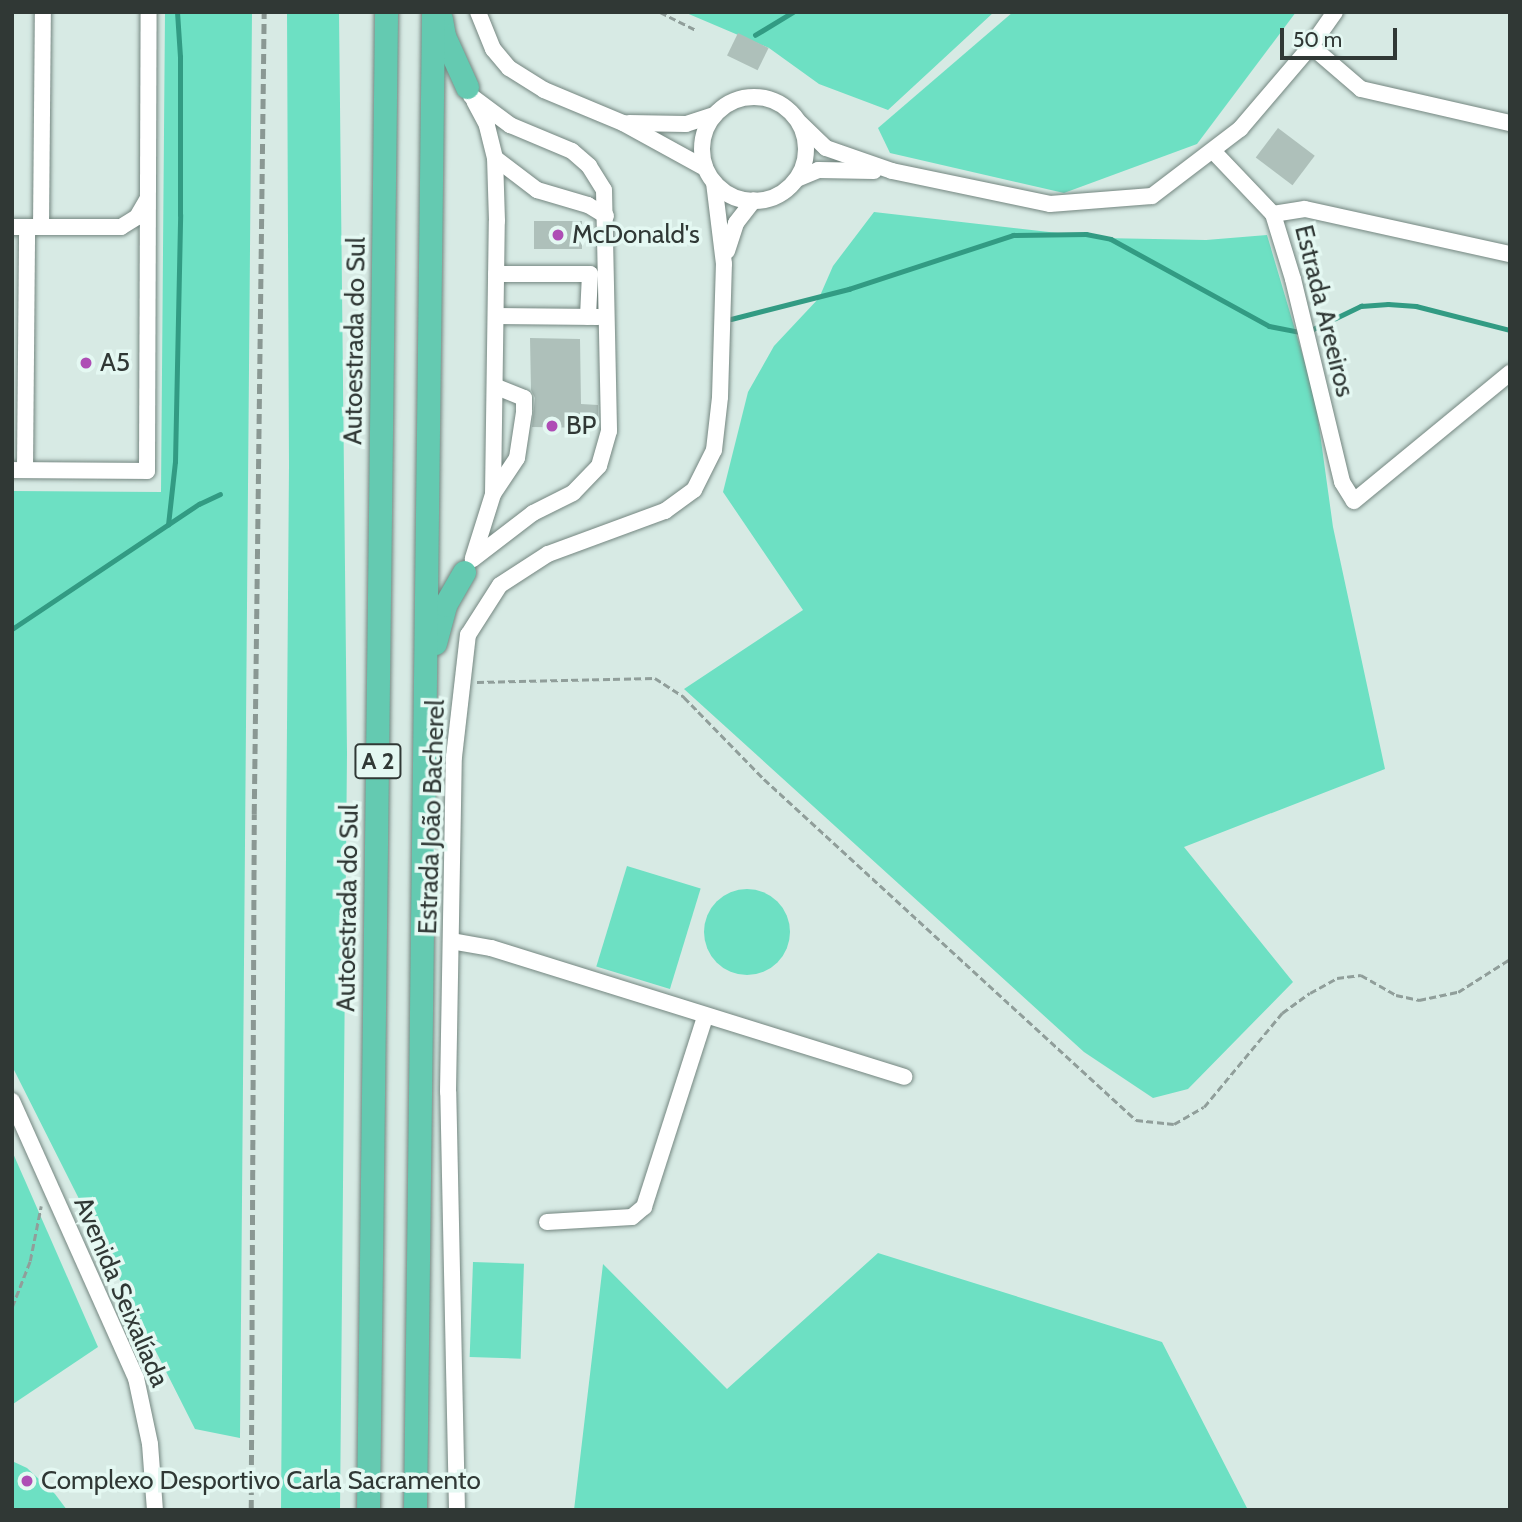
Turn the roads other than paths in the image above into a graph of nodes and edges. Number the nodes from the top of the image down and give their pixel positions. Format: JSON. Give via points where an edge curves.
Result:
{"nodes":[{"id":1,"x":43,"y":12,"type":"edge"},
{"id":2,"x":149,"y":12,"type":"edge"},
{"id":3,"x":386,"y":12,"type":"edge"},
{"id":4,"x":433,"y":12,"type":"edge"},
{"id":5,"x":440,"y":12,"type":"edge"},
{"id":6,"x":478,"y":12,"type":"edge"},
{"id":7,"x":1335,"y":12,"type":"edge"},
{"id":8,"x":1311,"y":46,"type":"junction"},
{"id":9,"x":469,"y":92,"type":"junction"},
{"id":10,"x":714,"y":115,"type":"junction"},
{"id":11,"x":623,"y":123,"type":"junction"},
{"id":12,"x":800,"y":123,"type":"junction"},
{"id":13,"x":1510,"y":123,"type":"edge"},
{"id":14,"x":1213,"y":151,"type":"junction"},
{"id":15,"x":495,"y":158,"type":"junction"},
{"id":16,"x":705,"y":168,"type":"junction"},
{"id":17,"x":892,"y":171,"type":"junction"},
{"id":18,"x":797,"y":179,"type":"junction"},
{"id":19,"x":714,"y":183,"type":"junction"},
{"id":20,"x":148,"y":192,"type":"junction"},
{"id":21,"x":754,"y":200,"type":"junction"},
{"id":22,"x":1273,"y":214,"type":"junction"},
{"id":23,"x":606,"y":216,"type":"junction"},
{"id":24,"x":27,"y":227,"type":"edge"},
{"id":25,"x":1510,"y":254,"type":"edge"},
{"id":26,"x":724,"y":264,"type":"junction"},
{"id":27,"x":496,"y":274,"type":"junction"},
{"id":28,"x":496,"y":316,"type":"junction"},
{"id":29,"x":588,"y":317,"type":"junction"},
{"id":30,"x":607,"y":318,"type":"junction"},
{"id":31,"x":1510,"y":373,"type":"edge"},
{"id":32,"x":495,"y":386,"type":"junction"},
{"id":33,"x":19,"y":470,"type":"edge"},
{"id":34,"x":492,"y":496,"type":"junction"},
{"id":35,"x":468,"y":566,"type":"junction"},
{"id":36,"x":426,"y":716,"type":"junction"},
{"id":37,"x":451,"y":941,"type":"junction"},
{"id":38,"x":705,"y":1017,"type":"junction"},
{"id":39,"x":904,"y":1077,"type":"dead end"},
{"id":40,"x":12,"y":1101,"type":"edge"},
{"id":41,"x":547,"y":1222,"type":"dead end"},
{"id":42,"x":155,"y":1510,"type":"edge"},
{"id":43,"x":368,"y":1510,"type":"edge"},
{"id":44,"x":415,"y":1510,"type":"edge"},
{"id":45,"x":457,"y":1510,"type":"edge"}],
"edges":[{"from":1,"to":24,"type":"street"},
{"from":2,"to":20,"type":"street"},
{"from":3,"to":43,"type":"highway","name":"Autoestrada do Sul","number":"A 2"},
{"from":4,"to":36,"type":"highway","number":"A 2"},
{"from":5,"to":9,"type":"highway","via":[[444,36]]},
{"from":6,"to":11,"type":"street","via":[[493,49],[509,68],[544,90]]},
{"from":7,"to":8,"type":"street"},
{"from":8,"to":13,"type":"street","via":[[1361,89]]},
{"from":8,"to":14,"type":"street","via":[[1240,129]]},
{"from":9,"to":15,"type":"street","via":[[487,125]]},
{"from":9,"to":23,"type":"street","via":[[510,125],[572,151],[589,166],[604,190]]},
{"from":10,"to":11,"type":"street","via":[[664,126]]},
{"from":10,"to":12,"type":"street","via":[[736,99],[754,96],[778,102]]},
{"from":10,"to":16,"type":"street","via":[[701,146]]},
{"from":11,"to":16,"type":"street"},
{"from":12,"to":17,"type":"street","via":[[826,148]]},
{"from":12,"to":18,"type":"street","via":[[806,160]]},
{"from":14,"to":17,"type":"street","via":[[1152,196],[1050,204]]},
{"from":14,"to":22,"type":"street","name":"Estrada Areeiros"},
{"from":15,"to":23,"type":"street","via":[[537,190],[589,205]]},
{"from":15,"to":27,"type":"street"},
{"from":16,"to":19,"type":"street"},
{"from":17,"to":18,"type":"street","via":[[818,170]]},
{"from":18,"to":21,"type":"street","via":[[784,192]]},
{"from":19,"to":21,"type":"street","via":[[726,193]]},
{"from":19,"to":26,"type":"street","name":"Estrada João Bacherel"},
{"from":20,"to":24,"type":"street","via":[[143,210],[121,227]]},
{"from":20,"to":33,"type":"street","via":[[147,471]]},
{"from":21,"to":26,"type":"street","name":"Estrada João Bacherel","via":[[736,223]]},
{"from":22,"to":25,"type":"street","via":[[1306,209]]},
{"from":22,"to":31,"type":"street","name":"Estrada Areeiros","via":[[1342,482],[1354,501]]},
{"from":23,"to":30,"type":"street"},
{"from":24,"to":33,"type":"street"},
{"from":26,"to":37,"type":"street","name":"Estrada João Bacherel","via":[[714,450],[694,490],[665,511],[548,554],[500,585],[468,635],[454,757]]},
{"from":27,"to":28,"type":"street"},
{"from":27,"to":29,"type":"street","via":[[590,274]]},
{"from":28,"to":29,"type":"street"},
{"from":28,"to":32,"type":"street"},
{"from":29,"to":30,"type":"street"},
{"from":30,"to":35,"type":"street","via":[[609,431],[599,466],[573,493],[533,513]]},
{"from":32,"to":34,"type":"street"},
{"from":32,"to":34,"type":"street","via":[[524,398],[524,412],[517,458]]},
{"from":34,"to":35,"type":"street"},
{"from":35,"to":36,"type":"highway","via":[[445,605]]},
{"from":36,"to":44,"type":"highway","number":"A 2"},
{"from":37,"to":38,"type":"street","via":[[491,948]]},
{"from":37,"to":45,"type":"street","name":"Estrada João Bacherel","via":[[448,1092]]},
{"from":38,"to":39,"type":"street"},
{"from":38,"to":41,"type":"street","via":[[644,1207],[632,1217]]},
{"from":40,"to":42,"type":"street","name":"Avenida Seixalíada","via":[[136,1378],[150,1444]]}]}
